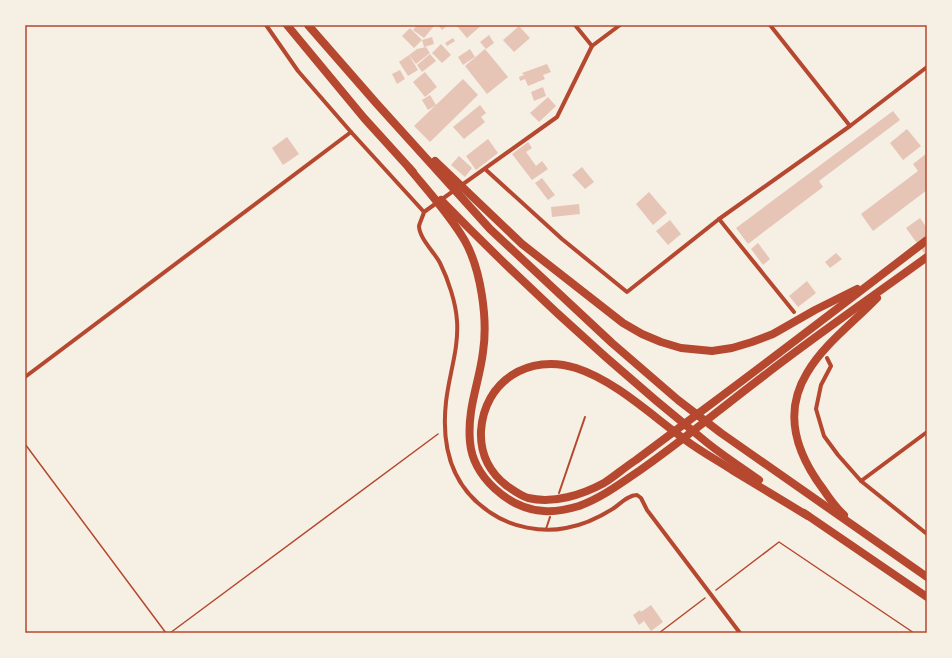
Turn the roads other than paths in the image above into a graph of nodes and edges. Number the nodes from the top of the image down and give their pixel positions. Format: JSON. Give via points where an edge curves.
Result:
{"nodes":[{"id":1,"x":266,"y":25,"type":"edge"},
{"id":2,"x":287,"y":25,"type":"edge"},
{"id":3,"x":308,"y":25,"type":"edge"},
{"id":4,"x":575,"y":25,"type":"edge"},
{"id":5,"x":620,"y":25,"type":"edge"},
{"id":6,"x":770,"y":25,"type":"edge"},
{"id":7,"x":592,"y":46,"type":"junction"},
{"id":8,"x":927,"y":67,"type":"edge"},
{"id":9,"x":850,"y":126,"type":"junction"},
{"id":10,"x":351,"y":132,"type":"junction"},
{"id":11,"x":485,"y":169,"type":"junction"},
{"id":12,"x":469,"y":200,"type":"junction"},
{"id":13,"x":424,"y":212,"type":"junction"},
{"id":14,"x":452,"y":217,"type":"junction"},
{"id":15,"x":719,"y":219,"type":"junction"},
{"id":16,"x":927,"y":240,"type":"edge"},
{"id":17,"x":927,"y":257,"type":"edge"},
{"id":18,"x":877,"y":279,"type":"junction"},
{"id":19,"x":893,"y":282,"type":"junction"},
{"id":20,"x":794,"y":312,"type":"dead end"},
{"id":21,"x":827,"y":358,"type":"dead end"},
{"id":22,"x":25,"y":377,"type":"edge"},
{"id":23,"x":585,"y":417,"type":"dead end"},
{"id":24,"x":927,"y":432,"type":"edge"},
{"id":25,"x":862,"y":481,"type":"junction"},
{"id":26,"x":559,"y":492,"type":"dead end"},
{"id":27,"x":808,"y":516,"type":"junction"},
{"id":28,"x":550,"y":517,"type":"dead end"},
{"id":29,"x":546,"y":530,"type":"junction"},
{"id":30,"x":860,"y":531,"type":"junction"},
{"id":31,"x":927,"y":534,"type":"edge"},
{"id":32,"x":927,"y":577,"type":"edge"},
{"id":33,"x":927,"y":597,"type":"edge"},
{"id":34,"x":740,"y":633,"type":"edge"}],
"edges":[{"from":1,"to":10,"type":"street","via":[[298,71]]},
{"from":2,"to":14,"type":"highway","via":[[364,118]]},
{"from":3,"to":12,"type":"highway","via":[[377,104]]},
{"from":4,"to":7,"type":"street"},
{"from":5,"to":7,"type":"street"},
{"from":6,"to":9,"type":"street"},
{"from":7,"to":11,"type":"street","via":[[557,117]]},
{"from":8,"to":9,"type":"street"},
{"from":9,"to":15,"type":"street"},
{"from":10,"to":13,"type":"street"},
{"from":10,"to":22,"type":"street"},
{"from":11,"to":13,"type":"street"},
{"from":11,"to":15,"type":"street","via":[[562,239],[627,292]]},
{"from":12,"to":18,"type":"highway","via":[[584,294],[623,322],[642,334],[681,348],[712,351],[752,342]]},
{"from":12,"to":30,"type":"highway","via":[[490,229],[612,343],[678,400]]},
{"from":13,"to":29,"type":"street","via":[[419,227],[440,262],[453,298],[457,320],[456,351],[446,402],[445,430],[449,460],[455,476],[467,492],[494,516],[530,528]]},
{"from":14,"to":19,"type":"highway","via":[[474,264],[485,320],[484,351],[471,406],[472,455],[482,477],[497,491],[514,503],[544,511],[579,506],[602,496],[660,456],[772,369]]},
{"from":14,"to":27,"type":"highway","via":[[620,371],[706,442]]},
{"from":15,"to":20,"type":"street"},
{"from":16,"to":18,"type":"highway"},
{"from":17,"to":19,"type":"highway"},
{"from":18,"to":27,"type":"highway","via":[[720,398],[616,474],[604,483],[575,496],[548,500],[527,498],[498,479],[482,450],[483,412],[493,393],[512,374],[540,365],[556,364],[576,368],[606,381],[655,416],[695,447]]},
{"from":19,"to":30,"type":"highway","via":[[830,344],[807,373],[796,402],[794,420],[802,455],[827,495]]},
{"from":21,"to":25,"type":"street","via":[[831,366],[821,385],[816,409],[824,436]]},
{"from":23,"to":26,"type":"lane"},
{"from":24,"to":25,"type":"street"},
{"from":25,"to":31,"type":"street"},
{"from":27,"to":33,"type":"highway"},
{"from":28,"to":29,"type":"lane"},
{"from":29,"to":34,"type":"street","via":[[584,523],[613,509],[632,495],[637,495]]},
{"from":30,"to":32,"type":"highway"}]}
